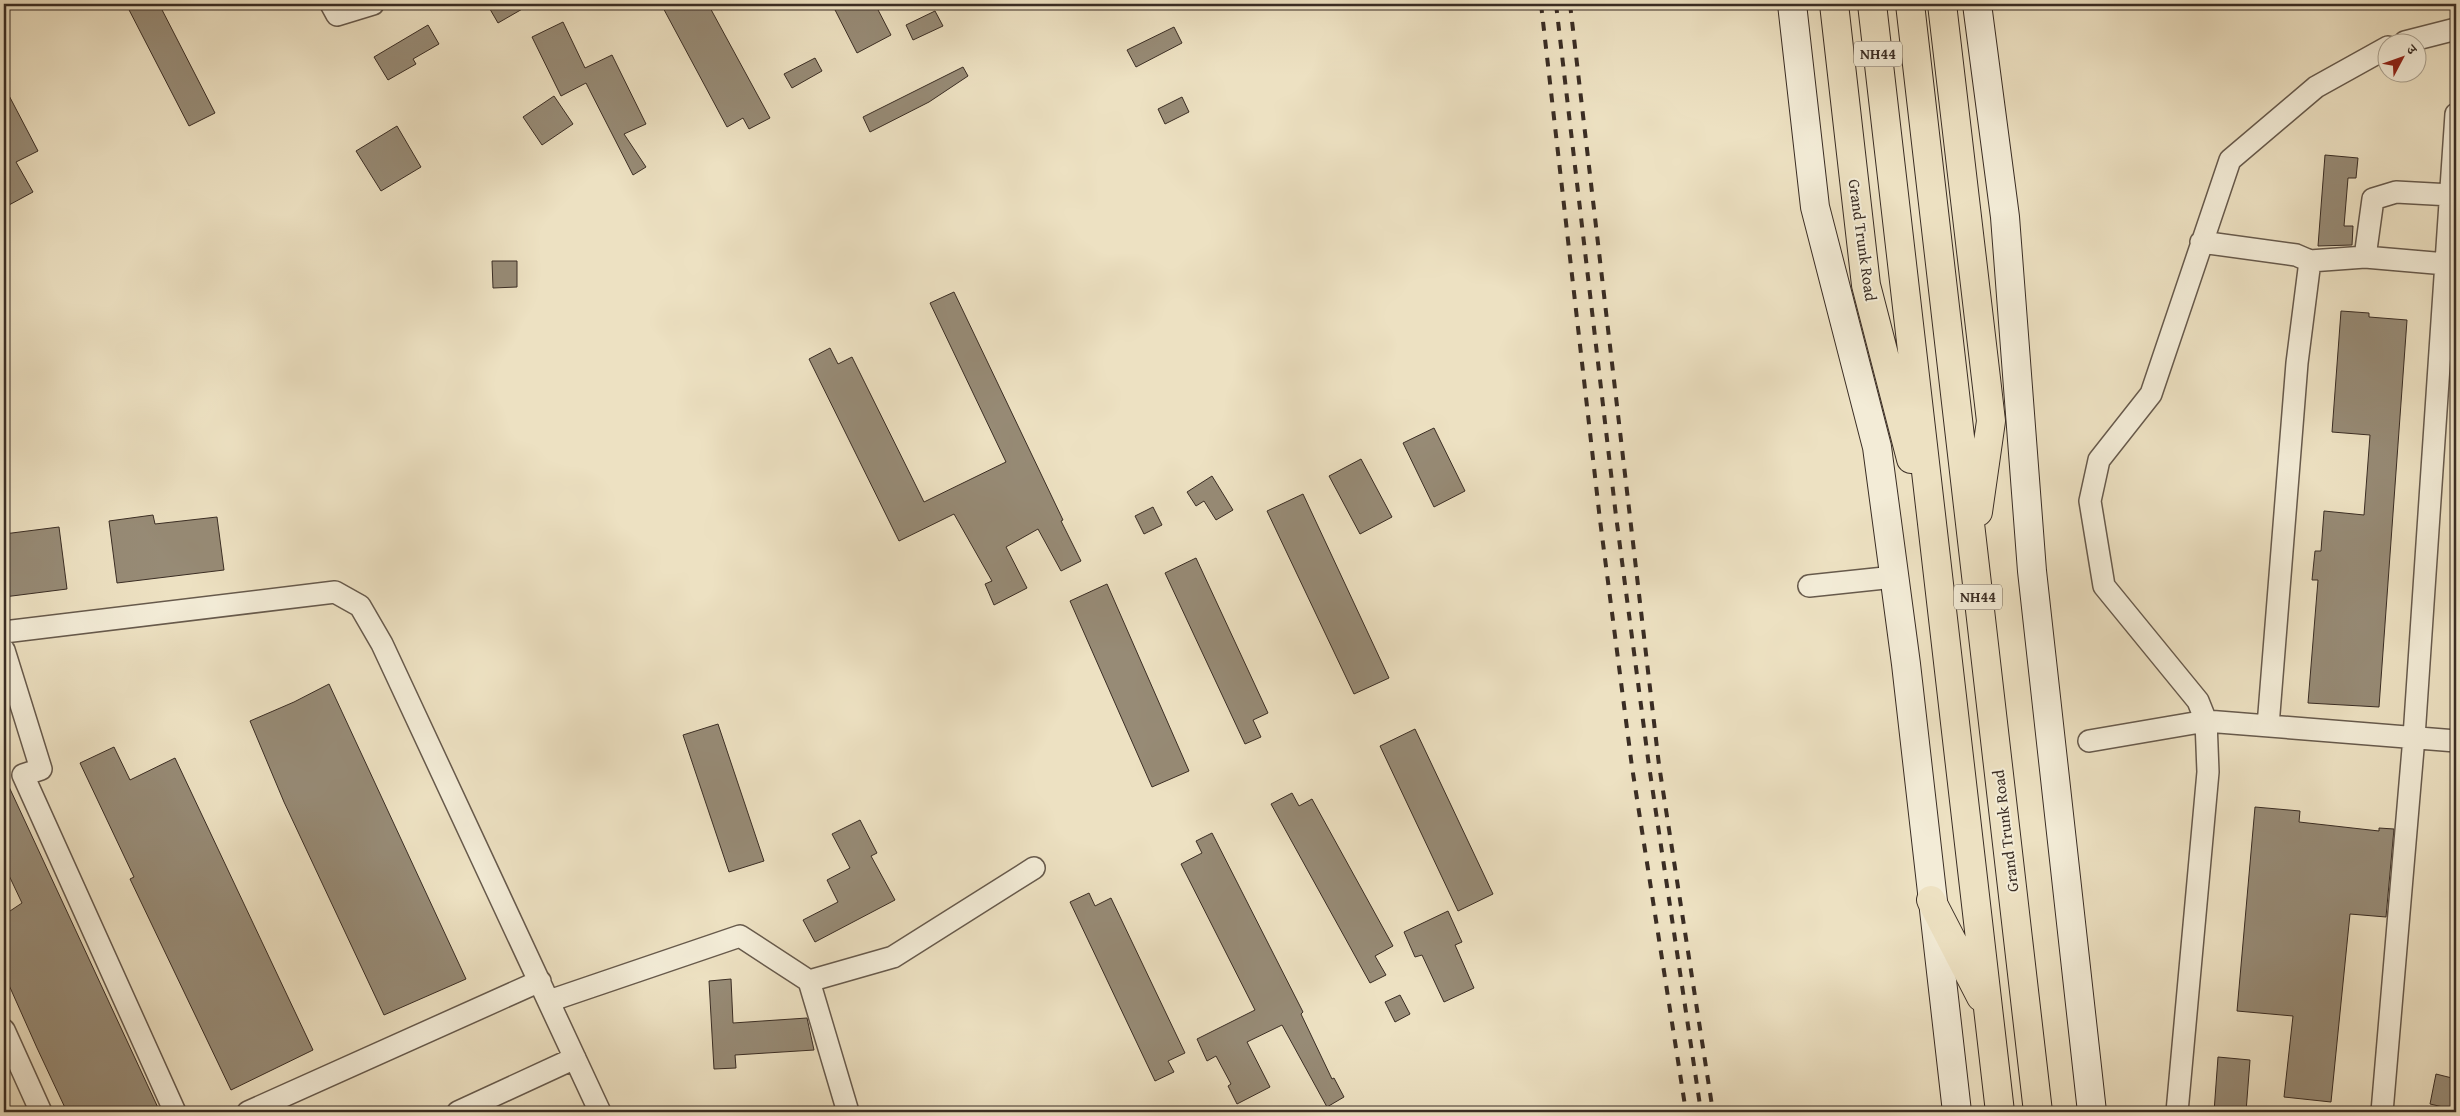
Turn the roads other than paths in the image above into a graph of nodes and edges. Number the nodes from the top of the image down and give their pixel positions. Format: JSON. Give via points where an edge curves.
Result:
{"nodes":[{"id":1,"x":331,"y":4,"type":"edge"},
{"id":2,"x":373,"y":4,"type":"edge"},
{"id":3,"x":1942,"y":4,"type":"edge"},
{"id":4,"x":1977,"y":4,"type":"edge"},
{"id":5,"x":1910,"y":8,"type":"edge"},
{"id":6,"x":1792,"y":10,"type":"edge"},
{"id":7,"x":1872,"y":10,"type":"edge"},
{"id":8,"x":1835,"y":11,"type":"edge"},
{"id":9,"x":2456,"y":29,"type":"edge"},
{"id":10,"x":2428,"y":36,"type":"edge"},
{"id":11,"x":2378,"y":53,"type":"edge"},
{"id":12,"x":2456,"y":114,"type":"edge"},
{"id":13,"x":2451,"y":195,"type":"junction"},
{"id":14,"x":2200,"y":242,"type":"junction"},
{"id":15,"x":2365,"y":257,"type":"junction"},
{"id":16,"x":2310,"y":261,"type":"junction"},
{"id":17,"x":2446,"y":264,"type":"junction"},
{"id":18,"x":1972,"y":550,"type":"junction"},
{"id":19,"x":1937,"y":560,"type":"junction"},
{"id":20,"x":1894,"y":577,"type":"junction"},
{"id":21,"x":1809,"y":586,"type":"dead end"},
{"id":22,"x":4,"y":632,"type":"edge"},
{"id":23,"x":4,"y":650,"type":"edge"},
{"id":24,"x":2206,"y":721,"type":"junction"},
{"id":25,"x":2268,"y":726,"type":"junction"},
{"id":26,"x":2414,"y":737,"type":"junction"},
{"id":27,"x":2089,"y":741,"type":"dead end"},
{"id":28,"x":2456,"y":741,"type":"edge"},
{"id":29,"x":1034,"y":868,"type":"dead end"},
{"id":30,"x":1931,"y":900,"type":"junction"},
{"id":31,"x":540,"y":981,"type":"junction"},
{"id":32,"x":809,"y":981,"type":"junction"},
{"id":33,"x":548,"y":1001,"type":"junction"},
{"id":34,"x":1989,"y":1012,"type":"junction"},
{"id":35,"x":4,"y":1030,"type":"edge"},
{"id":36,"x":575,"y":1058,"type":"junction"},
{"id":37,"x":41,"y":1112,"type":"edge"},
{"id":38,"x":175,"y":1112,"type":"edge"},
{"id":39,"x":248,"y":1112,"type":"edge"},
{"id":40,"x":458,"y":1112,"type":"edge"},
{"id":41,"x":600,"y":1112,"type":"edge"},
{"id":42,"x":848,"y":1112,"type":"edge"},
{"id":43,"x":1957,"y":1112,"type":"edge"},
{"id":44,"x":2000,"y":1112,"type":"edge"},
{"id":45,"x":2038,"y":1112,"type":"edge"},
{"id":46,"x":2092,"y":1112,"type":"edge"},
{"id":47,"x":2177,"y":1112,"type":"edge"},
{"id":48,"x":2382,"y":1112,"type":"edge"}],
"edges":[{"from":1,"to":2,"type":"street","via":[[337,15]]},
{"from":3,"to":18,"type":"highway","name":"Grand Trunk Road","number":"NH44","via":[[1991,421]]},
{"from":4,"to":46,"type":"street","via":[[2005,217],[2032,571]]},
{"from":5,"to":18,"type":"highway","name":"Grand Trunk Road","number":"NH44"},
{"from":6,"to":20,"type":"street","via":[[1815,207],[1877,447]]},
{"from":7,"to":19,"type":"highway","name":"Grand Trunk Road","number":"NH44"},
{"from":8,"to":19,"type":"highway","name":"Grand Trunk Road","number":"NH44","via":[[1866,285]]},
{"from":9,"to":10,"type":"street"},
{"from":11,"to":14,"type":"street","via":[[2316,87],[2230,160]]},
{"from":12,"to":13,"type":"street"},
{"from":13,"to":15,"type":"street","via":[[2396,192],[2373,199]]},
{"from":13,"to":17,"type":"street"},
{"from":14,"to":16,"type":"street","via":[[2296,254]]},
{"from":14,"to":24,"type":"street","via":[[2151,394],[2099,460],[2090,501],[2104,586],[2198,701]]},
{"from":15,"to":16,"type":"street"},
{"from":15,"to":17,"type":"street"},
{"from":16,"to":25,"type":"street","via":[[2298,363]]},
{"from":17,"to":26,"type":"street"},
{"from":18,"to":45,"type":"highway","name":"Grand Trunk Road","number":"NH44"},
{"from":19,"to":34,"type":"highway","name":"Grand Trunk Road","number":"NH44"},
{"from":20,"to":21,"type":"street"},
{"from":20,"to":30,"type":"street"},
{"from":22,"to":31,"type":"street","via":[[335,592],[360,606],[382,644]]},
{"from":23,"to":38,"type":"street","via":[[41,769],[23,775]]},
{"from":24,"to":25,"type":"street"},
{"from":24,"to":27,"type":"street"},
{"from":24,"to":47,"type":"street","via":[[2208,772]]},
{"from":25,"to":26,"type":"street"},
{"from":26,"to":28,"type":"street"},
{"from":26,"to":48,"type":"street"},
{"from":29,"to":32,"type":"street","via":[[892,957]]},
{"from":30,"to":34,"type":"highway"},
{"from":30,"to":43,"type":"street"},
{"from":31,"to":33,"type":"street"},
{"from":31,"to":39,"type":"street"},
{"from":32,"to":33,"type":"street","via":[[740,936]]},
{"from":32,"to":42,"type":"street"},
{"from":33,"to":36,"type":"street"},
{"from":34,"to":44,"type":"highway","name":"Grand Trunk Road","number":"NH44"},
{"from":35,"to":37,"type":"street"},
{"from":36,"to":40,"type":"street"},
{"from":36,"to":41,"type":"street"}]}
